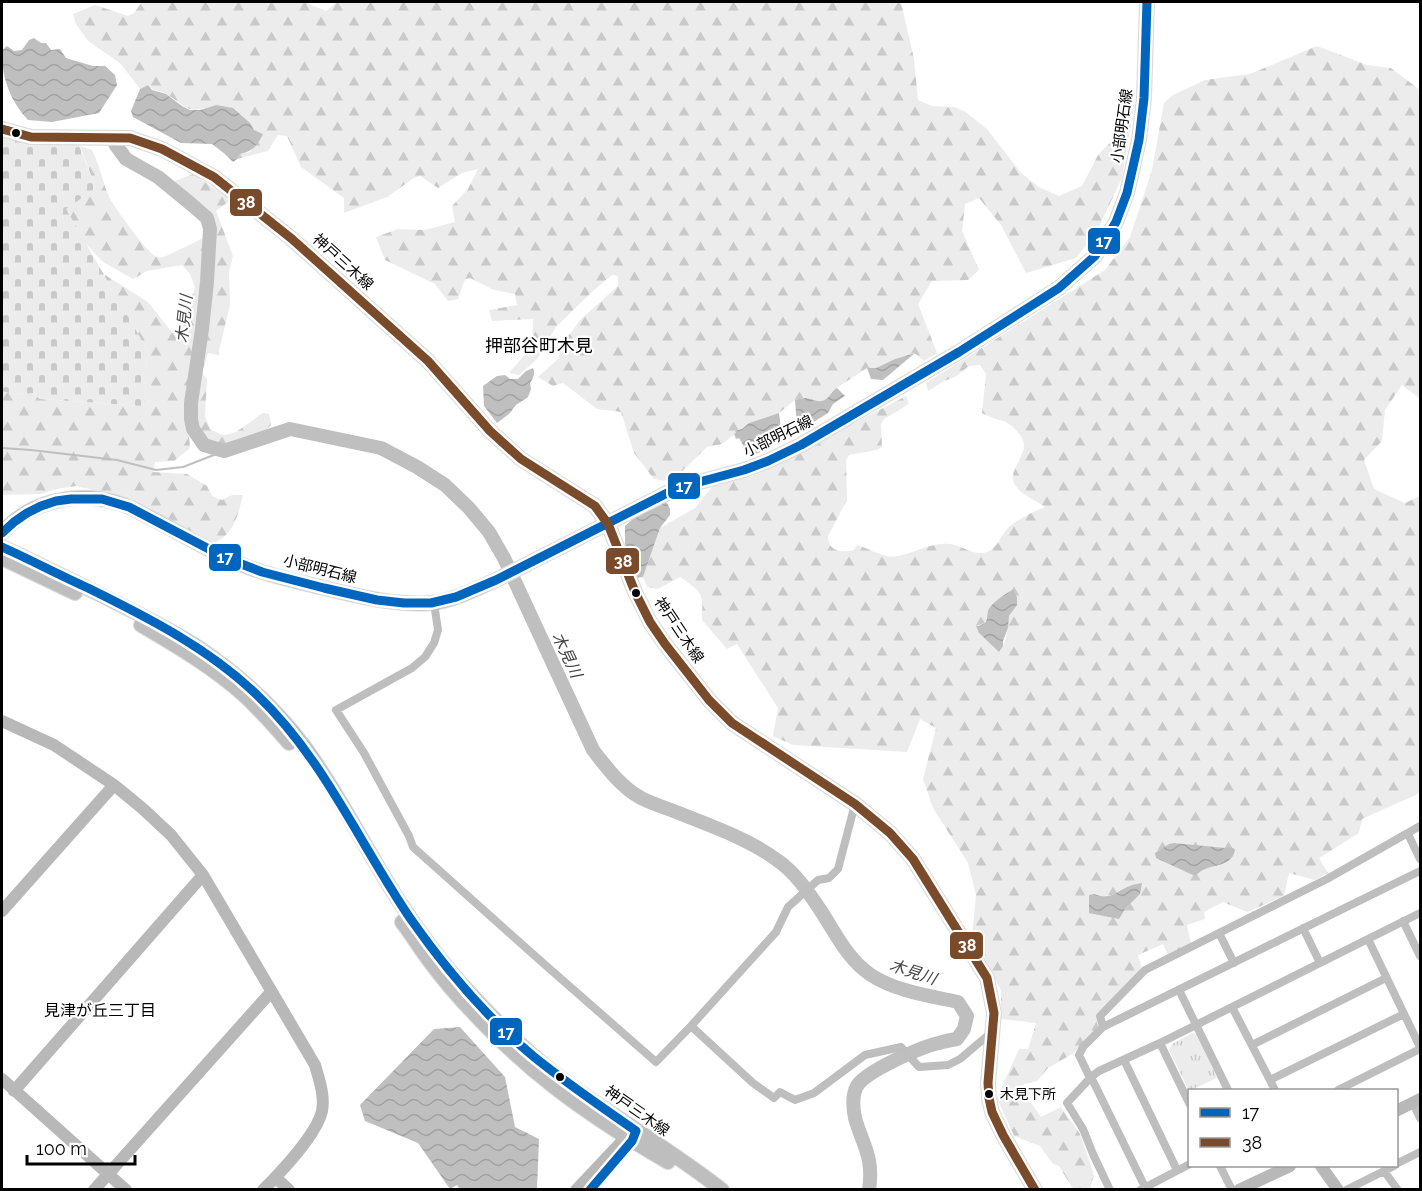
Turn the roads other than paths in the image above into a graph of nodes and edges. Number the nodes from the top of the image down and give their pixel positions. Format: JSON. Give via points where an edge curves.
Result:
{"nodes":[{"id":1,"x":1146,"y":2,"type":"edge"},
{"id":2,"x":2,"y":129,"type":"edge"},
{"id":3,"x":608,"y":524,"type":"junction"},
{"id":4,"x":2,"y":533,"type":"edge"},
{"id":5,"x":2,"y":547,"type":"edge"},
{"id":6,"x":2,"y":558,"type":"edge"},
{"id":7,"x":434,"y":603,"type":"junction"},
{"id":8,"x":2,"y":721,"type":"edge"},
{"id":9,"x":114,"y":785,"type":"junction"},
{"id":10,"x":855,"y":804,"type":"junction"},
{"id":11,"x":1420,"y":826,"type":"edge"},
{"id":12,"x":1408,"y":834,"type":"junction"},
{"id":13,"x":1420,"y":859,"type":"edge"},
{"id":14,"x":1420,"y":871,"type":"edge"},
{"id":15,"x":203,"y":875,"type":"junction"},
{"id":16,"x":2,"y":911,"type":"edge"},
{"id":17,"x":1420,"y":913,"type":"edge"},
{"id":18,"x":1403,"y":921,"type":"junction"},
{"id":19,"x":1303,"y":928,"type":"junction"},
{"id":20,"x":1220,"y":933,"type":"junction"},
{"id":21,"x":1368,"y":939,"type":"junction"},
{"id":22,"x":1420,"y":956,"type":"edge"},
{"id":23,"x":1234,"y":963,"type":"junction"},
{"id":24,"x":1320,"y":963,"type":"junction"},
{"id":25,"x":1386,"y":978,"type":"junction"},
{"id":26,"x":1179,"y":990,"type":"junction"},
{"id":27,"x":272,"y":992,"type":"junction"},
{"id":28,"x":1232,"y":1007,"type":"junction"},
{"id":29,"x":1404,"y":1014,"type":"junction"},
{"id":30,"x":1195,"y":1025,"type":"junction"},
{"id":31,"x":691,"y":1026,"type":"junction"},
{"id":32,"x":1103,"y":1027,"type":"junction"},
{"id":33,"x":992,"y":1032,"type":"junction"},
{"id":34,"x":1160,"y":1043,"type":"junction"},
{"id":35,"x":1252,"y":1045,"type":"junction"},
{"id":36,"x":1420,"y":1048,"type":"edge"},
{"id":37,"x":1124,"y":1060,"type":"junction"},
{"id":38,"x":1091,"y":1077,"type":"junction"},
{"id":39,"x":2,"y":1079,"type":"edge"},
{"id":40,"x":1270,"y":1080,"type":"junction"},
{"id":41,"x":1357,"y":1086,"type":"edge"},
{"id":42,"x":1227,"y":1089,"type":"edge"},
{"id":43,"x":1274,"y":1089,"type":"edge"},
{"id":44,"x":14,"y":1091,"type":"junction"},
{"id":45,"x":1188,"y":1101,"type":"edge"},
{"id":46,"x":1417,"y":1101,"type":"edge"},
{"id":47,"x":1398,"y":1110,"type":"edge"},
{"id":48,"x":1420,"y":1118,"type":"edge"},
{"id":49,"x":632,"y":1136,"type":"junction"},
{"id":50,"x":1420,"y":1152,"type":"edge"},
{"id":51,"x":1398,"y":1163,"type":"edge"},
{"id":52,"x":1188,"y":1165,"type":"edge"},
{"id":53,"x":1220,"y":1167,"type":"edge"},
{"id":54,"x":1288,"y":1167,"type":"edge"},
{"id":55,"x":1322,"y":1167,"type":"edge"},
{"id":56,"x":1391,"y":1167,"type":"edge"},
{"id":57,"x":1178,"y":1170,"type":"junction"},
{"id":58,"x":1384,"y":1171,"type":"junction"},
{"id":59,"x":108,"y":1174,"type":"junction"},
{"id":60,"x":276,"y":1178,"type":"junction"},
{"id":61,"x":1142,"y":1188,"type":"edge"},
{"id":62,"x":94,"y":1190,"type":"edge"},
{"id":63,"x":126,"y":1190,"type":"edge"},
{"id":64,"x":263,"y":1190,"type":"edge"},
{"id":65,"x":289,"y":1190,"type":"edge"},
{"id":66,"x":576,"y":1190,"type":"edge"},
{"id":67,"x":590,"y":1190,"type":"edge"},
{"id":68,"x":715,"y":1190,"type":"edge"},
{"id":69,"x":722,"y":1190,"type":"edge"},
{"id":70,"x":1035,"y":1190,"type":"edge"},
{"id":71,"x":1110,"y":1190,"type":"edge"},
{"id":72,"x":1232,"y":1190,"type":"edge"},
{"id":73,"x":1239,"y":1190,"type":"edge"},
{"id":74,"x":1338,"y":1190,"type":"edge"},
{"id":75,"x":1346,"y":1190,"type":"edge"},
{"id":76,"x":1398,"y":1190,"type":"edge"}],
"edges":[{"from":1,"to":3,"type":"main road","name":"小部明石線","via":[[1139,140],[1127,193],[1116,222],[1095,256],[1059,288],[801,445],[744,470],[677,488]]},
{"from":2,"to":3,"type":"main road","name":"神戸三木線","via":[[31,136],[130,138],[162,149],[214,177],[292,238],[428,361],[490,431],[521,459],[595,506]]},
{"from":3,"to":7,"type":"main road","name":"小部明石線","via":[[468,593]]},
{"from":3,"to":10,"type":"main road","name":"神戸三木線","via":[[650,622],[709,700],[732,723]]},
{"from":4,"to":7,"type":"main road","name":"小部明石線","via":[[32,508],[88,497],[120,503],[254,570],[372,599]]},
{"from":5,"to":49,"type":"main road","name":"神戸三木線","via":[[164,628],[199,648],[251,689],[326,778],[397,898],[463,986],[533,1056]]},
{"from":6,"to":49,"type":"main road","name":"神戸三木線","via":[[141,626],[191,655],[243,695],[268,719],[319,784],[389,903],[455,993],[553,1086]]},
{"from":7,"to":31,"type":"street","via":[[438,630],[425,657],[336,710],[364,753],[413,846],[656,1062]]},
{"from":8,"to":9,"type":"street","via":[[54,745]]},
{"from":9,"to":15,"type":"street","via":[[171,835]]},
{"from":9,"to":16,"type":"street"},
{"from":10,"to":31,"type":"street","via":[[837,868],[788,907],[776,932]]},
{"from":10,"to":33,"type":"main road","name":"神戸三木線","via":[[890,833],[913,859],[987,978],[994,1012]]},
{"from":11,"to":12,"type":"street"},
{"from":12,"to":13,"type":"street"},
{"from":12,"to":20,"type":"street"},
{"from":14,"to":19,"type":"street"},
{"from":15,"to":27,"type":"street"},
{"from":15,"to":44,"type":"street"},
{"from":17,"to":18,"type":"street"},
{"from":18,"to":21,"type":"street"},
{"from":18,"to":22,"type":"street"},
{"from":19,"to":23,"type":"street"},
{"from":19,"to":24,"type":"street"},
{"from":20,"to":23,"type":"street"},
{"from":20,"to":32,"type":"street","via":[[1145,970],[1100,1016]]},
{"from":21,"to":24,"type":"street"},
{"from":21,"to":25,"type":"street"},
{"from":23,"to":26,"type":"street"},
{"from":24,"to":28,"type":"street"},
{"from":25,"to":29,"type":"street"},
{"from":25,"to":35,"type":"street"},
{"from":26,"to":30,"type":"street"},
{"from":26,"to":32,"type":"street"},
{"from":27,"to":59,"type":"street"},
{"from":27,"to":60,"type":"street","via":[[315,1065],[322,1090],[322,1110],[315,1130]]},
{"from":28,"to":30,"type":"street"},
{"from":28,"to":35,"type":"street"},
{"from":29,"to":36,"type":"street"},
{"from":29,"to":40,"type":"street"},
{"from":30,"to":34,"type":"street"},
{"from":30,"to":42,"type":"street"},
{"from":31,"to":33,"type":"street","via":[[774,1098],[780,1092],[795,1100],[814,1093],[865,1055],[901,1047],[919,1067],[948,1065]]},
{"from":32,"to":38,"type":"street","via":[[1079,1055]]},
{"from":33,"to":70,"type":"main road","name":"神戸三木線","via":[[988,1083],[992,1112]]},
{"from":34,"to":37,"type":"street"},
{"from":34,"to":45,"type":"street"},
{"from":35,"to":40,"type":"street"},
{"from":36,"to":41,"type":"street"},
{"from":37,"to":38,"type":"street"},
{"from":37,"to":57,"type":"street"},
{"from":38,"to":61,"type":"street"},
{"from":38,"to":71,"type":"street","via":[[1067,1103]]},
{"from":39,"to":44,"type":"street"},
{"from":40,"to":43,"type":"street"},
{"from":44,"to":59,"type":"street"},
{"from":46,"to":47,"type":"street"},
{"from":46,"to":48,"type":"street"},
{"from":49,"to":66,"type":"street"},
{"from":49,"to":67,"type":"street"},
{"from":49,"to":68,"type":"main road","name":"神戸三木線"},
{"from":49,"to":69,"type":"main road","name":"神戸三木線"},
{"from":50,"to":51,"type":"street"},
{"from":52,"to":57,"type":"street"},
{"from":53,"to":72,"type":"street"},
{"from":54,"to":73,"type":"street"},
{"from":55,"to":74,"type":"street"},
{"from":56,"to":58,"type":"street"},
{"from":57,"to":61,"type":"street"},
{"from":58,"to":75,"type":"street"},
{"from":58,"to":76,"type":"street"},
{"from":59,"to":62,"type":"street"},
{"from":59,"to":63,"type":"street"},
{"from":60,"to":64,"type":"street"},
{"from":60,"to":65,"type":"street"}]}
